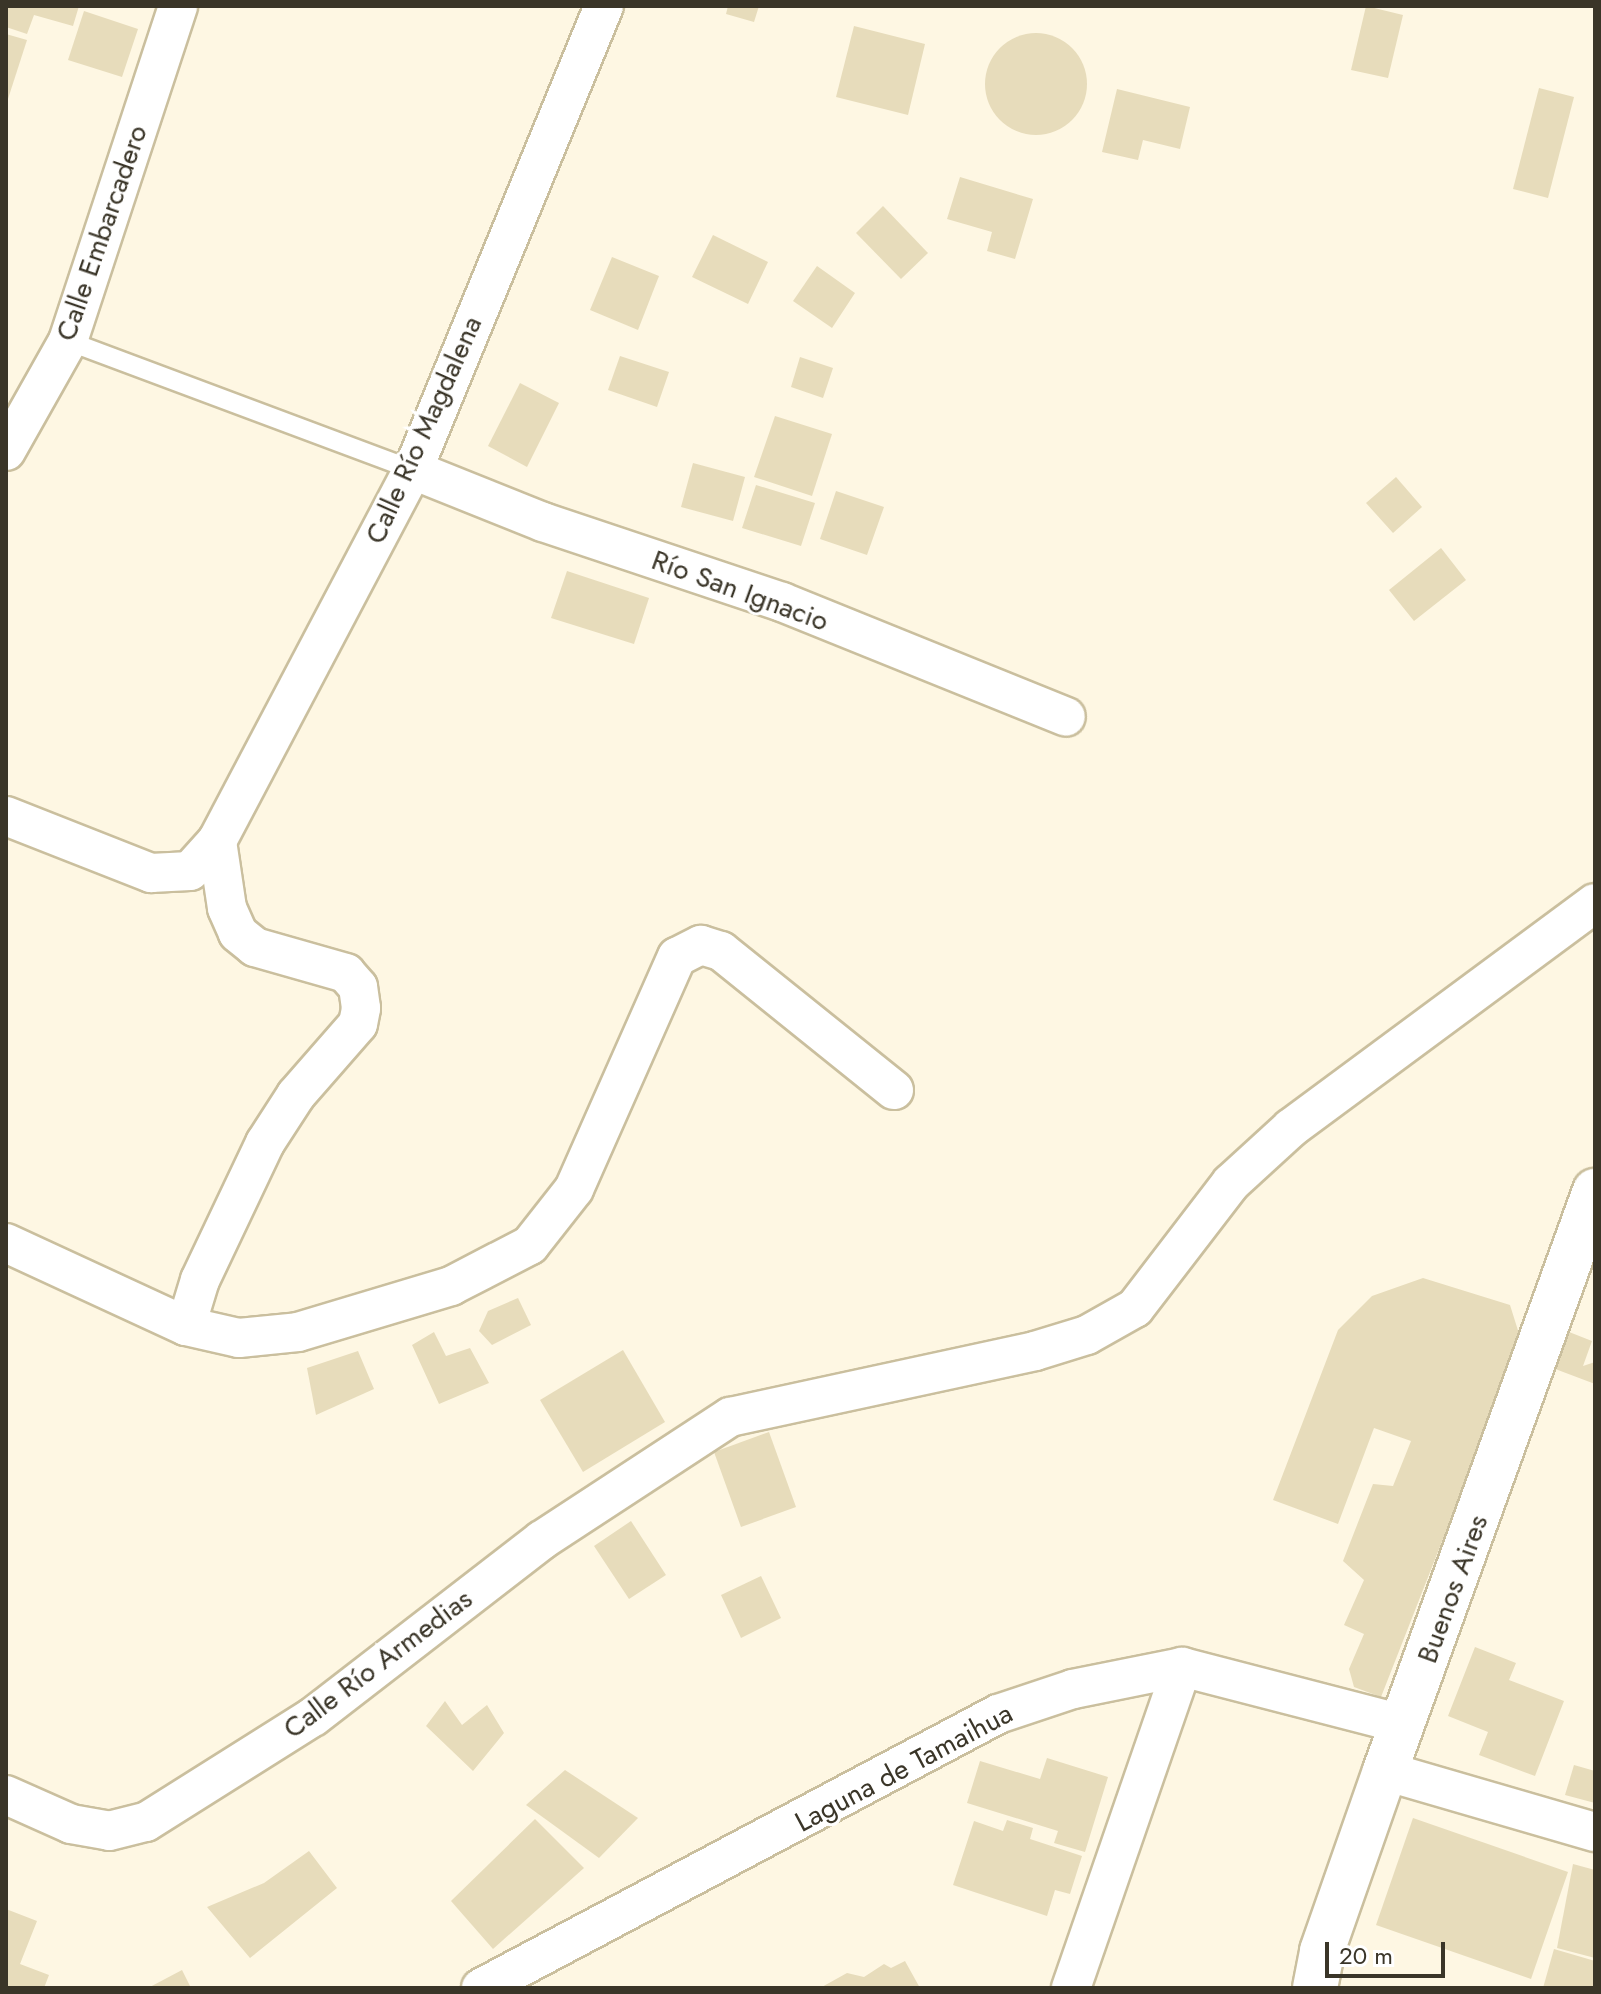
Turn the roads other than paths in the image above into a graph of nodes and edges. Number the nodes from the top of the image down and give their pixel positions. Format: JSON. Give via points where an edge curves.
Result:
{"nodes":[{"id":1,"x":178,"y":6,"type":"edge"},
{"id":2,"x":604,"y":6,"type":"edge"},
{"id":3,"x":68,"y":341,"type":"junction"},
{"id":4,"x":6,"y":451,"type":"edge"},
{"id":5,"x":413,"y":470,"type":"junction"},
{"id":6,"x":1066,"y":717,"type":"dead end"},
{"id":7,"x":6,"y":816,"type":"edge"},
{"id":8,"x":217,"y":841,"type":"junction"},
{"id":9,"x":1595,"y":903,"type":"edge"},
{"id":10,"x":894,"y":1090,"type":"dead end"},
{"id":11,"x":1595,"y":1191,"type":"edge"},
{"id":12,"x":6,"y":1243,"type":"edge"},
{"id":13,"x":186,"y":1326,"type":"junction"},
{"id":14,"x":1182,"y":1667,"type":"junction"},
{"id":15,"x":1403,"y":1724,"type":"junction"},
{"id":16,"x":1385,"y":1771,"type":"junction"},
{"id":17,"x":6,"y":1795,"type":"edge"},
{"id":18,"x":1595,"y":1832,"type":"edge"},
{"id":19,"x":481,"y":1988,"type":"edge"},
{"id":20,"x":1071,"y":1988,"type":"edge"},
{"id":21,"x":1315,"y":1988,"type":"edge"}],
"edges":[{"from":1,"to":3,"type":"street","name":"Calle Embarcadero"},
{"from":2,"to":5,"type":"street","name":"Calle Río Magdalena"},
{"from":3,"to":4,"type":"street","name":"Calle Embarcadero"},
{"from":3,"to":5,"type":"lane"},
{"from":5,"to":6,"type":"street","name":"Río San Ignacio","via":[[543,522],[768,597]]},
{"from":5,"to":8,"type":"street","name":"Calle Río Magdalena"},
{"from":7,"to":8,"type":"street","name":"Calle Río Magdalena","via":[[129,867],[161,874],[190,871]]},
{"from":8,"to":13,"type":"street","via":[[227,908],[238,933],[255,947],[346,973],[358,987],[361,1008],[358,1024],[296,1095],[265,1143],[200,1280]]},
{"from":9,"to":17,"type":"street","name":"Calle Río Armedias","via":[[1291,1128],[1231,1183],[1135,1308],[1087,1335],[730,1417],[542,1540],[313,1717],[146,1822],[109,1831],[71,1824]]},
{"from":10,"to":13,"type":"street","via":[[721,951],[701,945],[677,957],[574,1189],[530,1245],[451,1286],[298,1332],[239,1338]]},
{"from":11,"to":15,"type":"street","name":"Buenos Aires"},
{"from":12,"to":13,"type":"street"},
{"from":14,"to":15,"type":"street","name":"Laguna de Tamaihua"},
{"from":14,"to":19,"type":"street","name":"Laguna de Tamaihua","via":[[1073,1689],[998,1714]]},
{"from":14,"to":20,"type":"street"},
{"from":15,"to":16,"type":"street","name":"Buenos Aires"},
{"from":16,"to":18,"type":"street"},
{"from":16,"to":21,"type":"street","name":"Buenos Aires","via":[[1322,1951]]}]}
